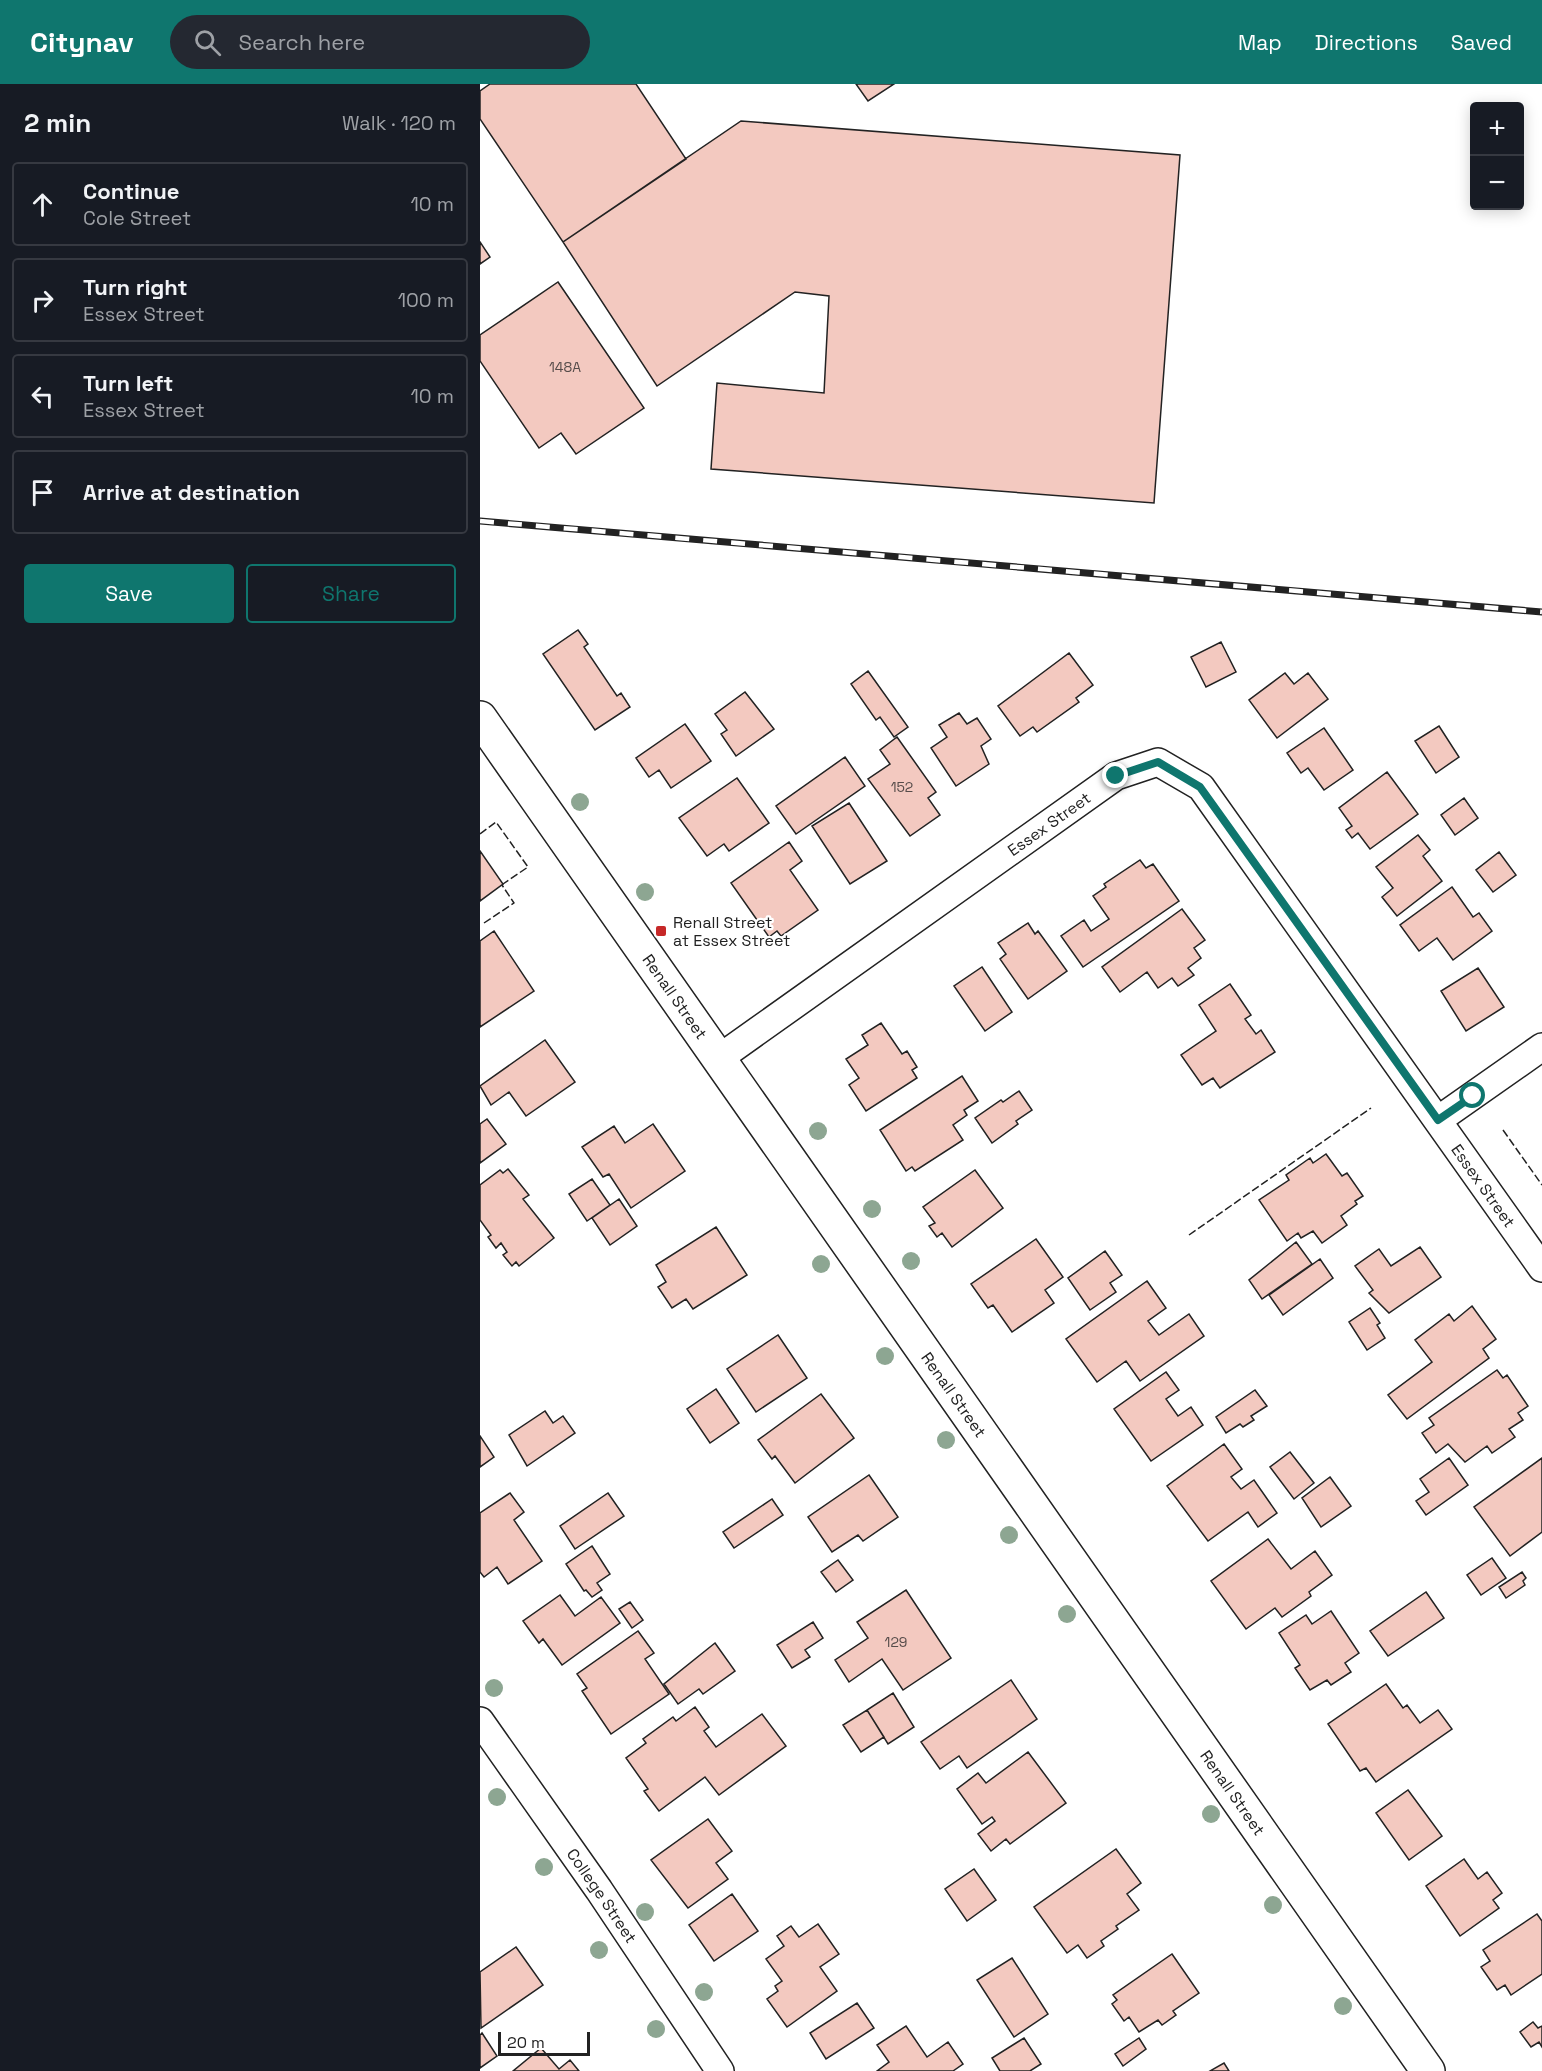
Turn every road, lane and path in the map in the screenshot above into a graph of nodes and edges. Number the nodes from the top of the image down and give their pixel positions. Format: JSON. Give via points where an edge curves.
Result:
{"nodes":[{"id":1,"x":480,"y":718,"type":"edge"},
{"id":2,"x":1542,"y":1047,"type":"edge"},
{"id":3,"x":718,"y":1059,"type":"junction"},
{"id":4,"x":1438,"y":1120,"type":"junction"},
{"id":5,"x":1542,"y":1268,"type":"edge"},
{"id":6,"x":480,"y":1721,"type":"edge"},
{"id":7,"x":720,"y":2071,"type":"edge"},
{"id":8,"x":1428,"y":2071,"type":"edge"}],
"edges":[{"from":1,"to":3,"type":"street","name":"Renall Street"},
{"from":2,"to":4,"type":"street"},
{"from":3,"to":4,"type":"street","name":"Essex Street","via":[[1116,776],[1158,762],[1200,787]]},
{"from":3,"to":8,"type":"street","name":"Renall Street"},
{"from":4,"to":5,"type":"street","name":"Essex Street"},
{"from":6,"to":7,"type":"street","name":"College Street"}]}
